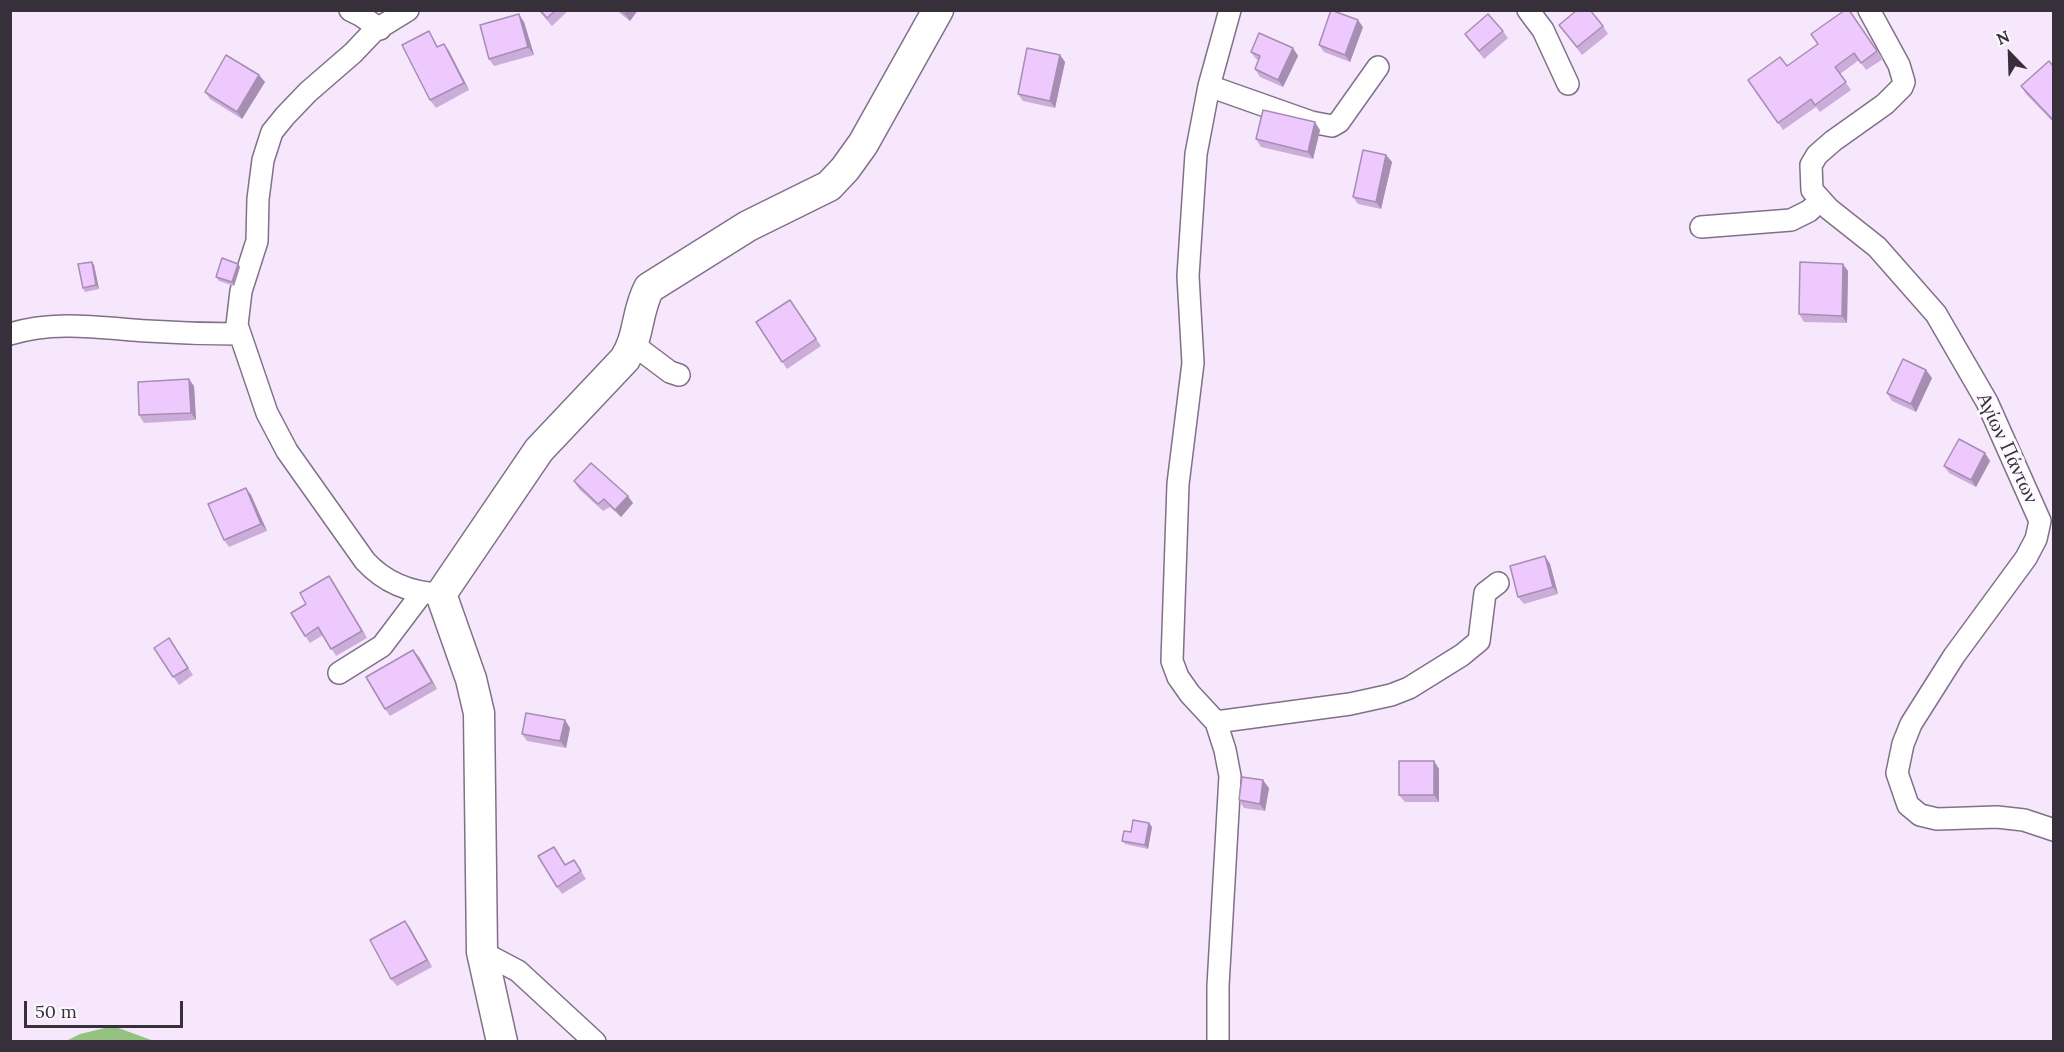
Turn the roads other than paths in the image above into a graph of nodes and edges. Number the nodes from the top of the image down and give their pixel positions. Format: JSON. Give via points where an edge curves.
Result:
{"nodes":[{"id":1,"x":350,"y":10,"type":"edge"},
{"id":2,"x":408,"y":10,"type":"edge"},
{"id":3,"x":938,"y":10,"type":"edge"},
{"id":4,"x":1230,"y":10,"type":"edge"},
{"id":5,"x":1528,"y":10,"type":"edge"},
{"id":6,"x":1869,"y":10,"type":"edge"},
{"id":7,"x":380,"y":28,"type":"junction"},
{"id":8,"x":1378,"y":67,"type":"dead end"},
{"id":9,"x":1568,"y":84,"type":"dead end"},
{"id":10,"x":1209,"y":86,"type":"junction"},
{"id":11,"x":1820,"y":201,"type":"junction"},
{"id":12,"x":1701,"y":227,"type":"dead end"},
{"id":13,"x":10,"y":334,"type":"edge"},
{"id":14,"x":239,"y":334,"type":"junction"},
{"id":15,"x":634,"y":345,"type":"junction"},
{"id":16,"x":679,"y":375,"type":"dead end"},
{"id":17,"x":1498,"y":583,"type":"dead end"},
{"id":18,"x":432,"y":594,"type":"junction"},
{"id":19,"x":339,"y":674,"type":"dead end"},
{"id":20,"x":1216,"y":722,"type":"junction"},
{"id":21,"x":2054,"y":830,"type":"edge"},
{"id":22,"x":482,"y":952,"type":"junction"},
{"id":23,"x":502,"y":1041,"type":"edge"},
{"id":24,"x":595,"y":1041,"type":"edge"},
{"id":25,"x":1218,"y":1041,"type":"edge"}],
"edges":[{"from":1,"to":7,"type":"street"},
{"from":2,"to":7,"type":"street"},
{"from":3,"to":15,"type":"street","via":[[845,169],[829,186],[748,226],[649,288],[641,303]]},
{"from":4,"to":10,"type":"street"},
{"from":5,"to":9,"type":"street","via":[[1543,30]]},
{"from":6,"to":11,"type":"street","via":[[1904,82],[1886,104],[1817,155],[1810,178]]},
{"from":7,"to":14,"type":"street","via":[[294,106],[268,141],[260,181],[257,241],[240,299]]},
{"from":8,"to":10,"type":"street","via":[[1339,122],[1332,126]]},
{"from":10,"to":20,"type":"street","via":[[1196,154],[1188,276],[1193,363],[1178,484],[1172,661],[1190,694]]},
{"from":11,"to":12,"type":"street","via":[[1791,220]]},
{"from":11,"to":21,"type":"street","name":"Αγίων Πάντων","via":[[1877,248],[1936,314],[1984,395],[2040,521],[2026,558],[1954,656],[1911,724],[1897,773],[1904,796],[1920,815],[1937,819],[1997,817],[2024,820]]},
{"from":13,"to":14,"type":"street","via":[[68,325]]},
{"from":14,"to":18,"type":"street","via":[[267,413],[286,451],[343,532],[375,572],[397,585]]},
{"from":15,"to":16,"type":"street"},
{"from":15,"to":18,"type":"street","via":[[539,450]]},
{"from":17,"to":20,"type":"street","via":[[1485,593],[1479,641],[1409,688],[1350,704]]},
{"from":18,"to":19,"type":"street","via":[[382,646]]},
{"from":18,"to":22,"type":"street","via":[[471,679],[479,713]]},
{"from":20,"to":25,"type":"street","via":[[1230,776]]},
{"from":22,"to":23,"type":"street"},
{"from":22,"to":24,"type":"street","via":[[518,971]]}]}
